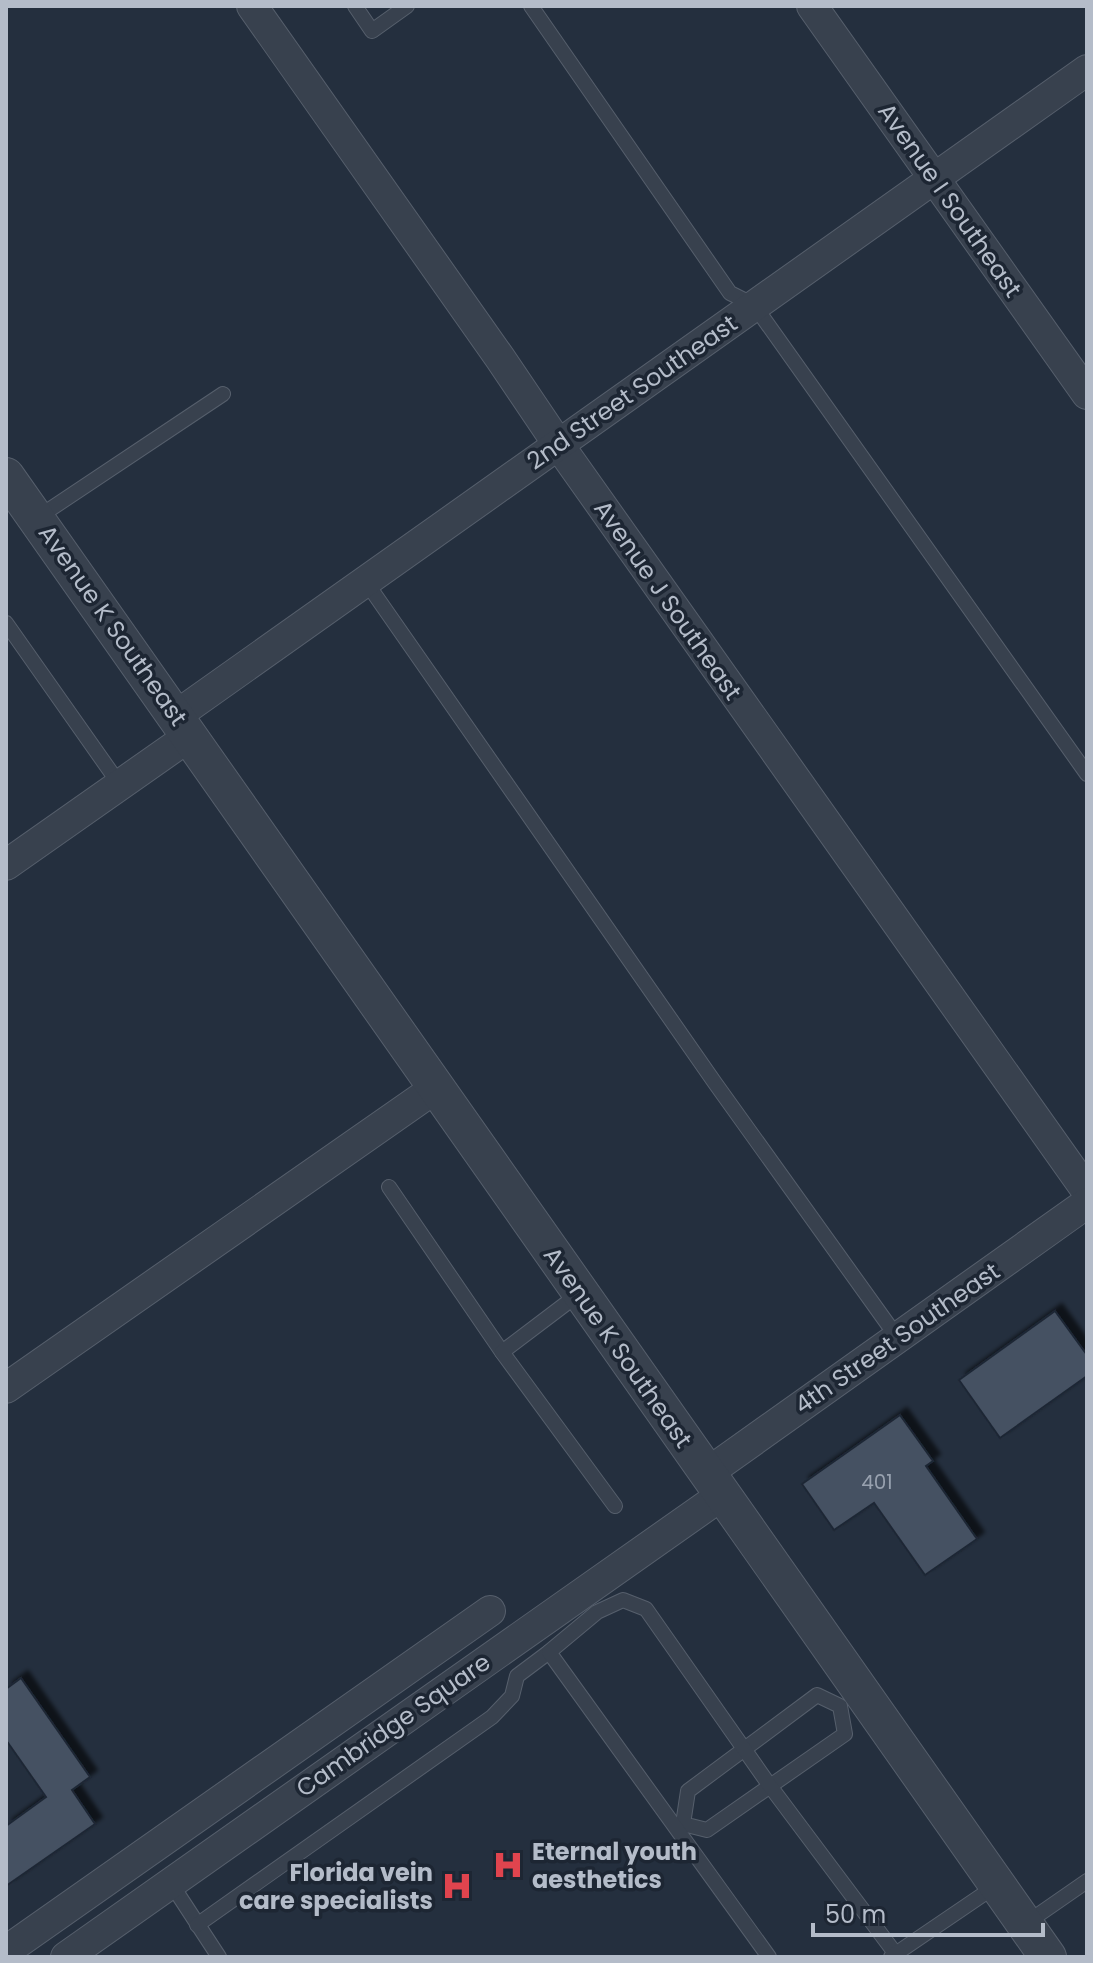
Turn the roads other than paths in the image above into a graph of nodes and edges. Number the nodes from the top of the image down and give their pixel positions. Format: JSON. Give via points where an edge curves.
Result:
{"nodes":[{"id":1,"x":252,"y":6,"type":"edge"},
{"id":2,"x":355,"y":6,"type":"edge"},
{"id":3,"x":407,"y":6,"type":"edge"},
{"id":4,"x":531,"y":6,"type":"edge"},
{"id":5,"x":812,"y":6,"type":"edge"},
{"id":6,"x":1087,"y":70,"type":"edge"},
{"id":7,"x":935,"y":178,"type":"junction"},
{"id":8,"x":754,"y":305,"type":"junction"},
{"id":9,"x":223,"y":394,"type":"dead end"},
{"id":10,"x":1087,"y":394,"type":"edge"},
{"id":11,"x":558,"y":444,"type":"junction"},
{"id":12,"x":6,"y":476,"type":"edge"},
{"id":13,"x":37,"y":519,"type":"junction"},
{"id":14,"x":366,"y":582,"type":"junction"},
{"id":15,"x":6,"y":623,"type":"edge"},
{"id":16,"x":184,"y":725,"type":"junction"},
{"id":17,"x":1087,"y":774,"type":"edge"},
{"id":18,"x":120,"y":785,"type":"junction"},
{"id":19,"x":6,"y":865,"type":"edge"},
{"id":20,"x":437,"y":1087,"type":"junction"},
{"id":21,"x":389,"y":1187,"type":"dead end"},
{"id":22,"x":1087,"y":1191,"type":"edge"},
{"id":23,"x":1087,"y":1203,"type":"edge"},
{"id":24,"x":580,"y":1293,"type":"junction"},
{"id":25,"x":897,"y":1337,"type":"junction"},
{"id":26,"x":502,"y":1352,"type":"junction"},
{"id":27,"x":6,"y":1388,"type":"edge"},
{"id":28,"x":714,"y":1484,"type":"junction"},
{"id":29,"x":615,"y":1506,"type":"dead end"},
{"id":30,"x":490,"y":1611,"type":"dead end"},
{"id":31,"x":549,"y":1652,"type":"junction"},
{"id":32,"x":850,"y":1699,"type":"junction"},
{"id":33,"x":745,"y":1748,"type":"junction"},
{"id":34,"x":770,"y":1786,"type":"junction"},
{"id":35,"x":680,"y":1826,"type":"junction"},
{"id":36,"x":1087,"y":1881,"type":"edge"},
{"id":37,"x":169,"y":1882,"type":"junction"},
{"id":38,"x":997,"y":1885,"type":"junction"},
{"id":39,"x":1025,"y":1924,"type":"junction"},
{"id":40,"x":197,"y":1925,"type":"junction"},
{"id":41,"x":6,"y":1951,"type":"edge"},
{"id":42,"x":895,"y":1956,"type":"edge"},
{"id":43,"x":66,"y":1957,"type":"edge"},
{"id":44,"x":219,"y":1957,"type":"edge"},
{"id":45,"x":769,"y":1957,"type":"edge"},
{"id":46,"x":1048,"y":1957,"type":"edge"}],
"edges":[{"from":1,"to":11,"type":"street","name":"Avenue J Southeast"},
{"from":2,"to":3,"type":"lane","via":[[372,31]]},
{"from":4,"to":8,"type":"lane","via":[[730,293]]},
{"from":5,"to":7,"type":"street","name":"Avenue I Southeast"},
{"from":6,"to":7,"type":"street","name":"2nd Street Southeast"},
{"from":7,"to":8,"type":"street","name":"2nd Street Southeast"},
{"from":7,"to":10,"type":"street","name":"Avenue I Southeast"},
{"from":8,"to":11,"type":"street","name":"2nd Street Southeast"},
{"from":8,"to":17,"type":"lane"},
{"from":9,"to":13,"type":"lane"},
{"from":11,"to":14,"type":"street","name":"2nd Street Southeast"},
{"from":11,"to":22,"type":"street","name":"Avenue J Southeast"},
{"from":12,"to":13,"type":"street","name":"Avenue K Southeast"},
{"from":13,"to":16,"type":"street","name":"Avenue K Southeast"},
{"from":14,"to":16,"type":"street","name":"2nd Street Southeast"},
{"from":14,"to":25,"type":"lane"},
{"from":15,"to":18,"type":"lane"},
{"from":16,"to":18,"type":"street","name":"Avenue K Southeast"},
{"from":16,"to":20,"type":"street","name":"Avenue K Southeast"},
{"from":18,"to":19,"type":"street","name":"Avenue K Southeast"},
{"from":20,"to":24,"type":"street","name":"Avenue K Southeast"},
{"from":20,"to":27,"type":"street"},
{"from":21,"to":26,"type":"lane"},
{"from":23,"to":25,"type":"street","name":"4th Street Southeast"},
{"from":24,"to":26,"type":"lane"},
{"from":24,"to":28,"type":"street","name":"Avenue K Southeast"},
{"from":25,"to":28,"type":"street","name":"4th Street Southeast"},
{"from":26,"to":29,"type":"lane"},
{"from":28,"to":32,"type":"street","name":"Avenue K Southeast"},
{"from":28,"to":37,"type":"street","name":"Cambridge Square"},
{"from":30,"to":41,"type":"street"},
{"from":31,"to":33,"type":"lane","via":[[597,1612],[623,1600],[646,1609]]},
{"from":31,"to":35,"type":"lane"},
{"from":31,"to":40,"type":"lane","via":[[517,1676],[512,1696],[492,1717]]},
{"from":32,"to":33,"type":"lane","via":[[817,1695]]},
{"from":32,"to":34,"type":"lane","via":[[845,1734]]},
{"from":32,"to":38,"type":"street","name":"Avenue K Southeast"},
{"from":33,"to":34,"type":"lane"},
{"from":33,"to":35,"type":"lane","via":[[688,1791]]},
{"from":34,"to":35,"type":"lane","via":[[707,1830]]},
{"from":34,"to":42,"type":"lane"},
{"from":35,"to":45,"type":"lane"},
{"from":36,"to":39,"type":"lane"},
{"from":37,"to":40,"type":"lane"},
{"from":37,"to":43,"type":"street","name":"Cambridge Square"},
{"from":38,"to":39,"type":"street","name":"Avenue K Southeast"},
{"from":38,"to":42,"type":"lane"},
{"from":39,"to":46,"type":"street","name":"Avenue K Southeast"},
{"from":40,"to":44,"type":"lane"}]}
